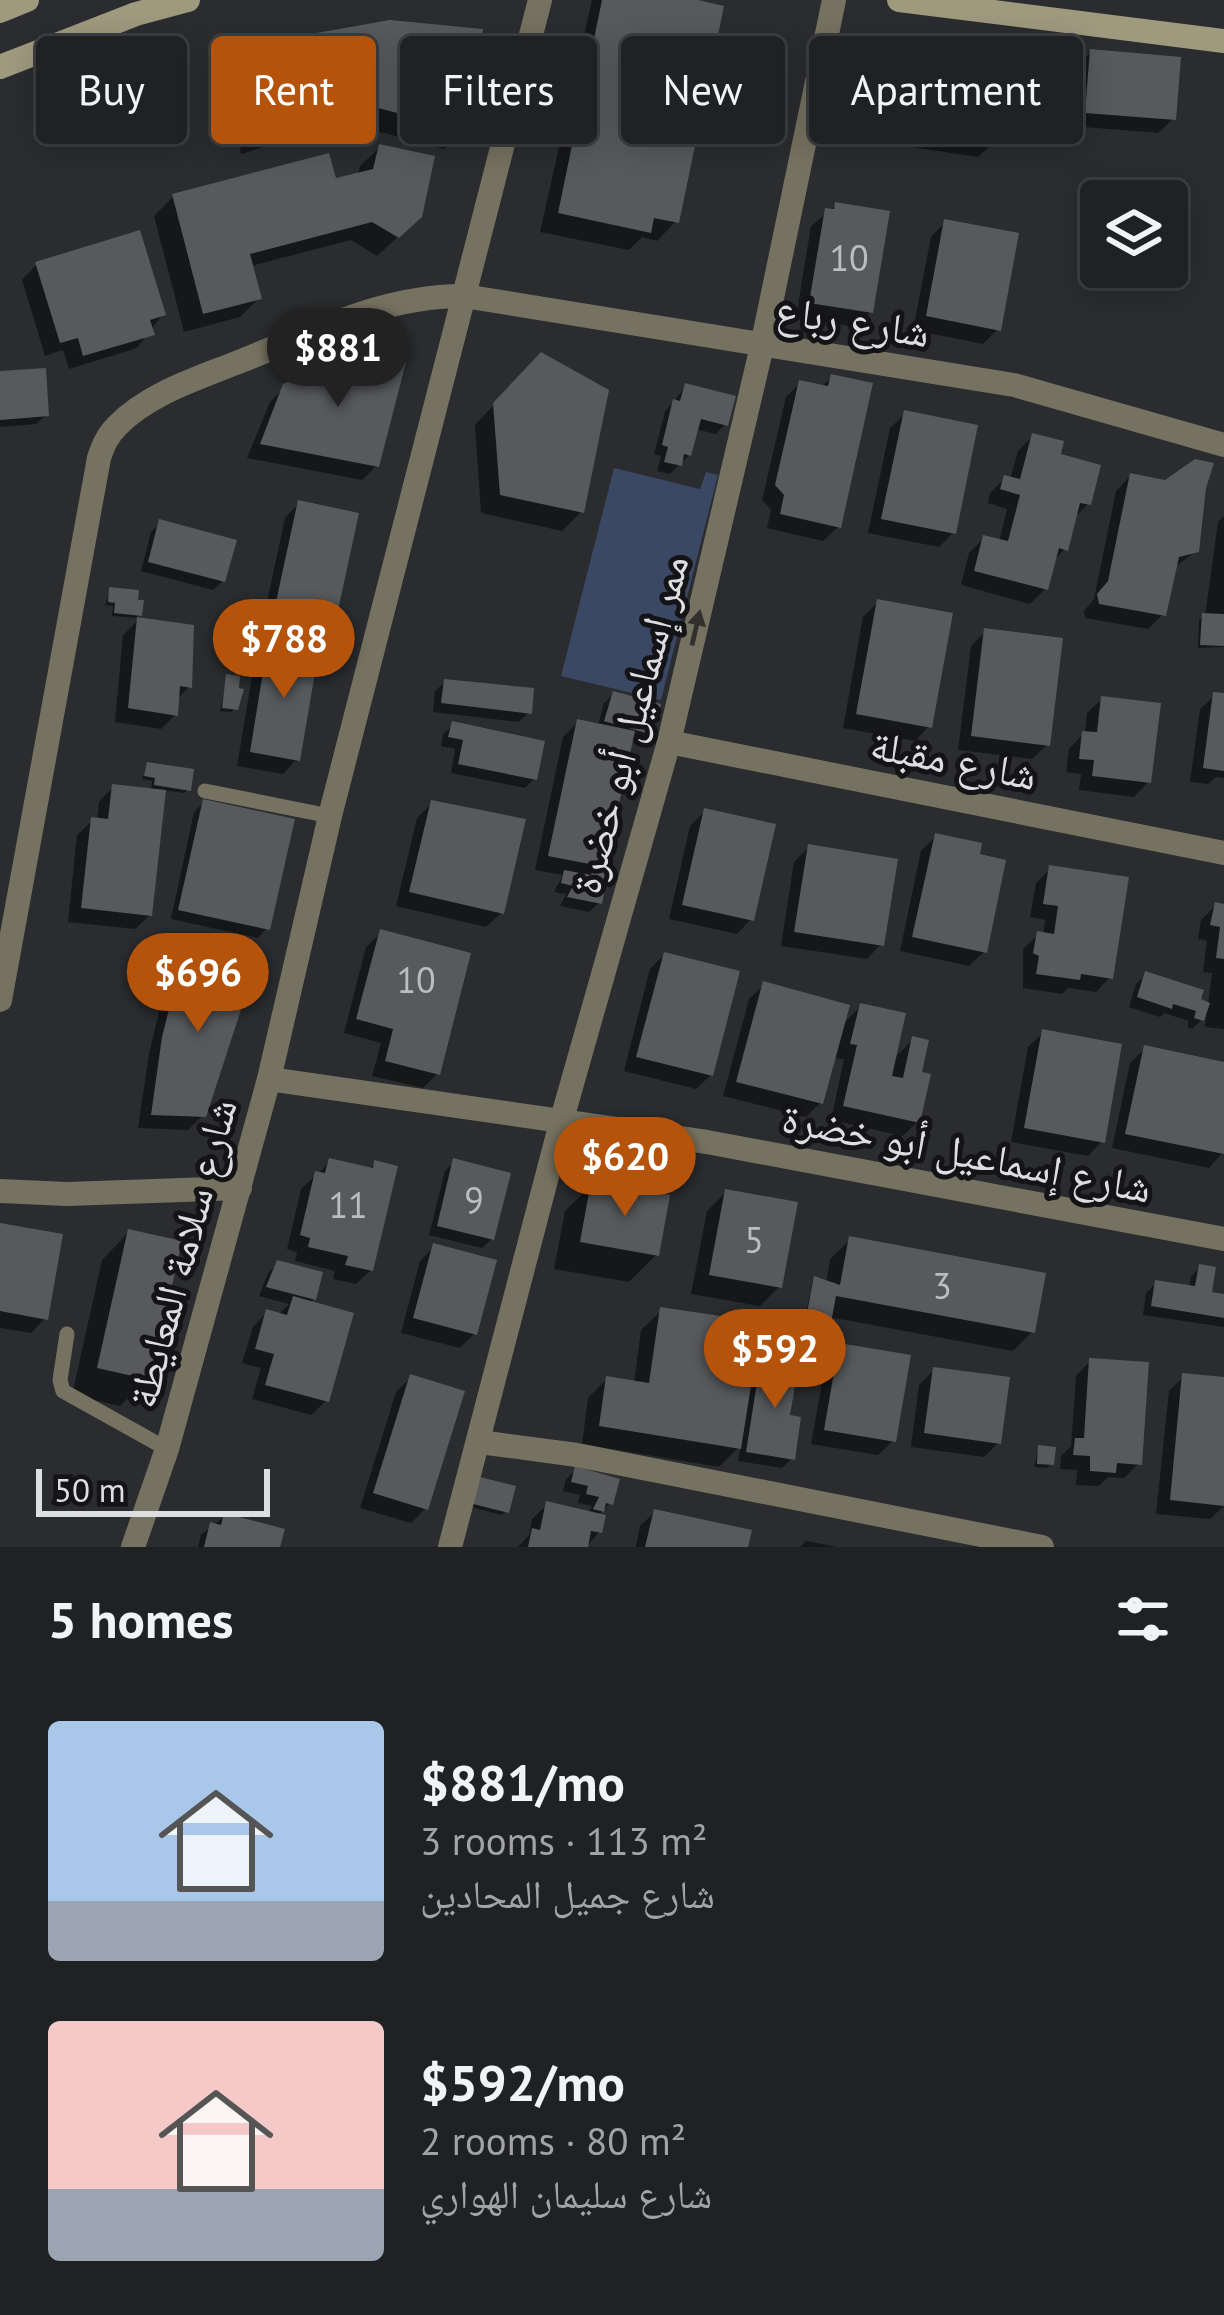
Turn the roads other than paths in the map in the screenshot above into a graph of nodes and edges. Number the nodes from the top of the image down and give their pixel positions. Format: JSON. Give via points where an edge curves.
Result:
{"nodes":[{"id":1,"x":27,"y":0,"type":"edge"},
{"id":2,"x":188,"y":0,"type":"edge"},
{"id":3,"x":540,"y":0,"type":"edge"},
{"id":4,"x":834,"y":0,"type":"edge"},
{"id":5,"x":898,"y":0,"type":"edge"},
{"id":6,"x":0,"y":11,"type":"edge"},
{"id":7,"x":1068,"y":11,"type":"edge"},
{"id":8,"x":1224,"y":41,"type":"edge"},
{"id":9,"x":0,"y":68,"type":"edge"},
{"id":10,"x":464,"y":296,"type":"junction"},
{"id":11,"x":762,"y":346,"type":"junction"},
{"id":12,"x":1224,"y":446,"type":"edge"},
{"id":13,"x":669,"y":742,"type":"junction"},
{"id":14,"x":205,"y":791,"type":"dead end"},
{"id":15,"x":329,"y":816,"type":"junction"},
{"id":16,"x":1224,"y":853,"type":"edge"},
{"id":17,"x":0,"y":1000,"type":"edge"},
{"id":18,"x":269,"y":1079,"type":"junction"},
{"id":19,"x":562,"y":1119,"type":"junction"},
{"id":20,"x":240,"y":1188,"type":"junction"},
{"id":21,"x":0,"y":1191,"type":"edge"},
{"id":22,"x":1224,"y":1239,"type":"edge"},
{"id":23,"x":67,"y":1334,"type":"dead end"},
{"id":24,"x":480,"y":1442,"type":"junction"},
{"id":25,"x":167,"y":1449,"type":"junction"},
{"id":26,"x":133,"y":1547,"type":"edge"},
{"id":27,"x":450,"y":1547,"type":"edge"},
{"id":28,"x":1042,"y":1547,"type":"edge"}],
"edges":[{"from":1,"to":6,"type":"main road"},
{"from":2,"to":9,"type":"main road"},
{"from":3,"to":10,"type":"street","name":"شارع سلامة المعايطة"},
{"from":4,"to":11,"type":"street","name":"ممر إسماعيل أبو خضرة"},
{"from":5,"to":7,"type":"main road"},
{"from":7,"to":8,"type":"main road"},
{"from":10,"to":11,"type":"street","name":"شارع رباع"},
{"from":10,"to":15,"type":"street","name":"شارع سلامة المعايطة"},
{"from":10,"to":17,"type":"street","name":"شارع رباع","via":[[433,296],[337,322],[148,402],[106,439]]},
{"from":11,"to":12,"type":"street","name":"شارع رباع","via":[[1014,385]]},
{"from":13,"to":11,"type":"street","name":"ممر إسماعيل أبو خضرة","one_way":true},
{"from":13,"to":16,"type":"street","name":"شارع مقبلة"},
{"from":13,"to":19,"type":"street","name":"ممر إسماعيل أبو خضرة"},
{"from":14,"to":15,"type":"lane"},
{"from":15,"to":18,"type":"street","name":"شارع سلامة المعايطة"},
{"from":18,"to":19,"type":"street","name":"شارع إسماعيل أبو خضرة"},
{"from":18,"to":20,"type":"street","name":"شارع سلامة المعايطة"},
{"from":19,"to":22,"type":"street","name":"شارع إسماعيل أبو خضرة"},
{"from":19,"to":24,"type":"street","name":"ممر إسماعيل أبو خضرة"},
{"from":20,"to":21,"type":"street"},
{"from":20,"to":25,"type":"street","name":"شارع سلامة المعايطة"},
{"from":23,"to":25,"type":"lane","via":[[63,1391]]},
{"from":24,"to":27,"type":"street","name":"ممر إسماعيل أبو خضرة"},
{"from":24,"to":28,"type":"street"},
{"from":25,"to":26,"type":"street","name":"شارع سلامة المعايطة"}]}
